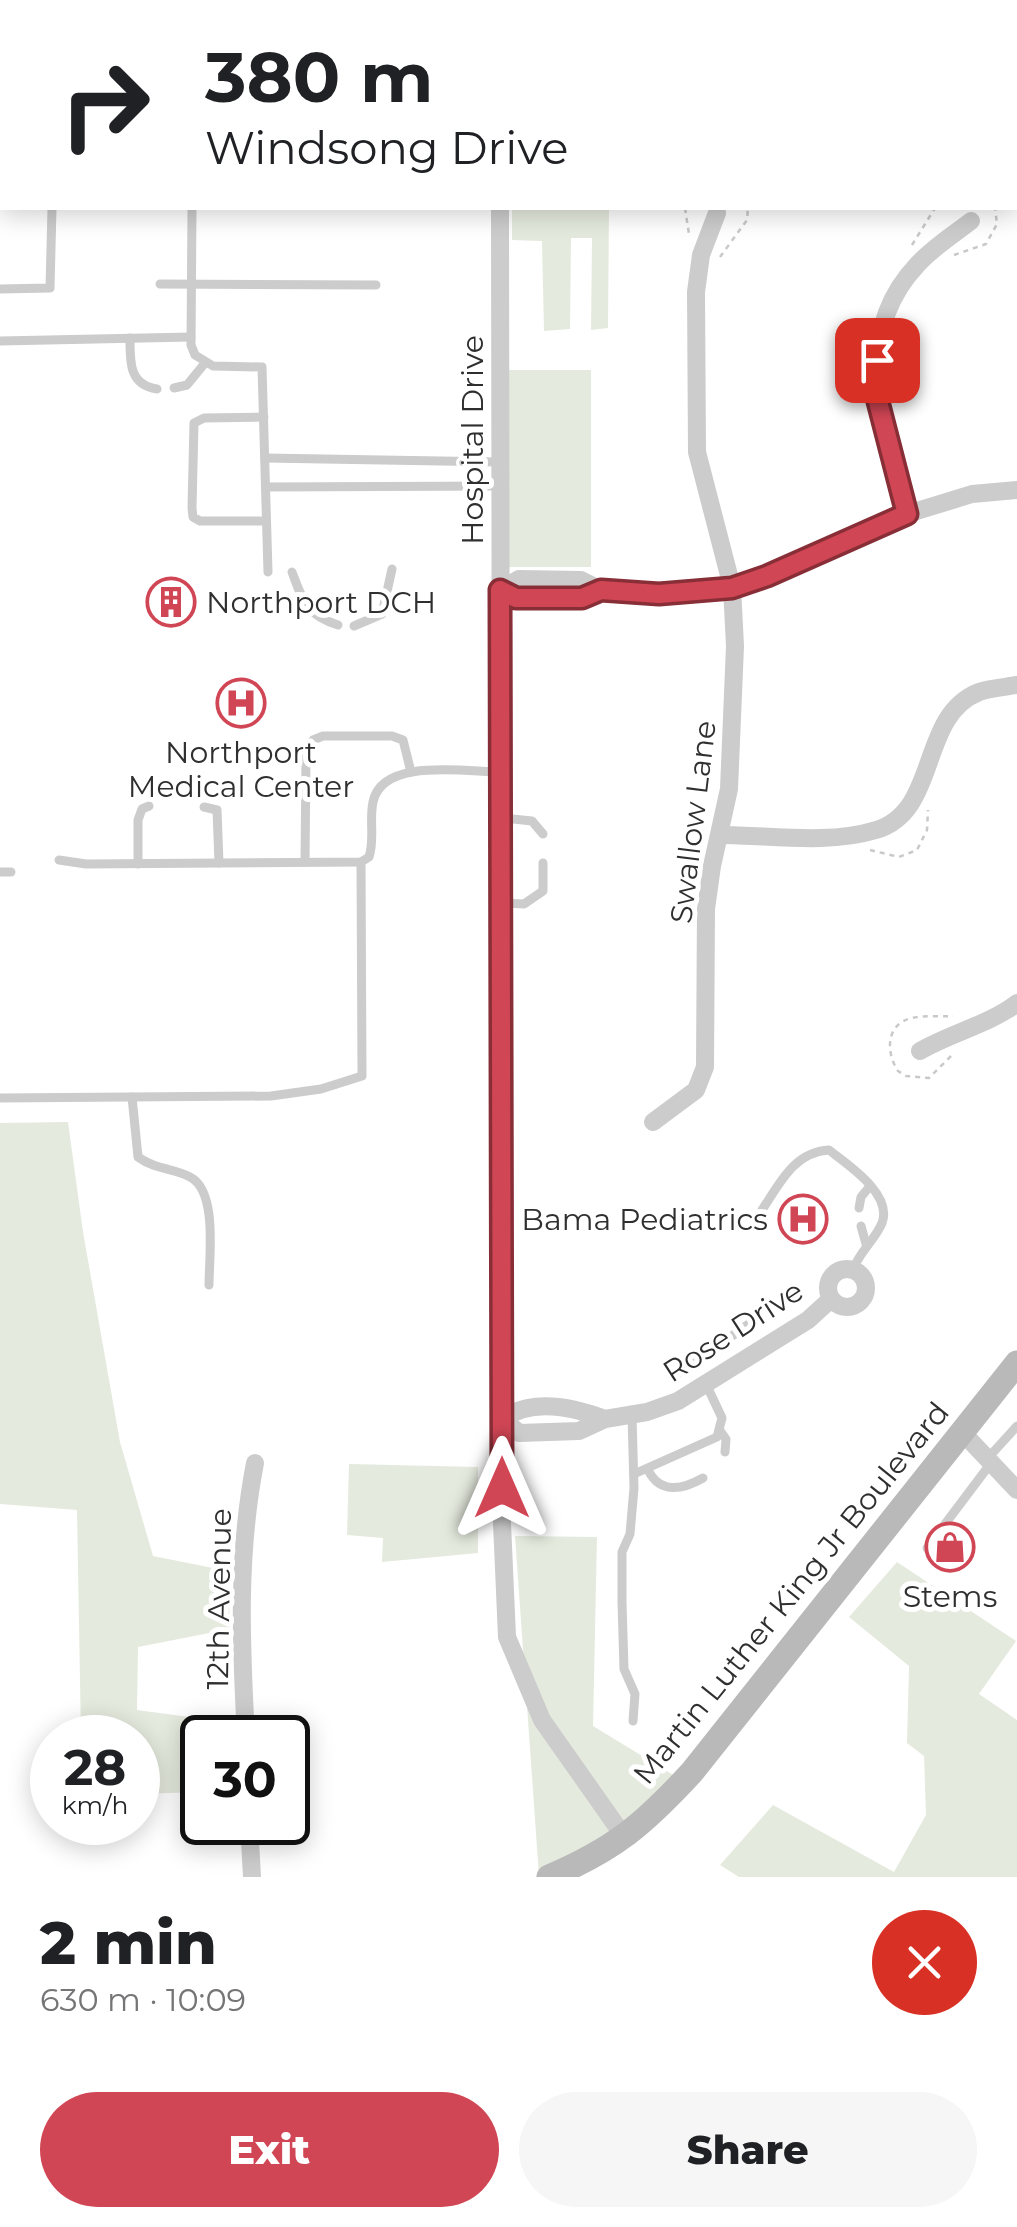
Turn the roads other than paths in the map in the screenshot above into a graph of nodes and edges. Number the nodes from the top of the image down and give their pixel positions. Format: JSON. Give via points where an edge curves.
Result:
{"nodes":[{"id":1,"x":52,"y":210,"type":"edge"},
{"id":2,"x":192,"y":210,"type":"edge"},
{"id":3,"x":500,"y":210,"type":"edge"},
{"id":4,"x":718,"y":213,"type":"dead end"},
{"id":5,"x":971,"y":221,"type":"dead end"},
{"id":6,"x":160,"y":284,"type":"dead end"},
{"id":7,"x":192,"y":284,"type":"junction"},
{"id":8,"x":376,"y":284,"type":"dead end"},
{"id":9,"x":0,"y":289,"type":"edge"},
{"id":10,"x":130,"y":338,"type":"junction"},
{"id":11,"x":191,"y":338,"type":"junction"},
{"id":12,"x":0,"y":341,"type":"edge"},
{"id":13,"x":204,"y":363,"type":"junction"},
{"id":14,"x":174,"y":388,"type":"dead end"},
{"id":15,"x":157,"y":389,"type":"dead end"},
{"id":16,"x":264,"y":418,"type":"junction"},
{"id":17,"x":265,"y":458,"type":"junction"},
{"id":18,"x":500,"y":462,"type":"junction"},
{"id":19,"x":500,"y":486,"type":"junction"},
{"id":20,"x":266,"y":487,"type":"junction"},
{"id":21,"x":1017,"y":490,"type":"edge"},
{"id":22,"x":907,"y":514,"type":"junction"},
{"id":23,"x":266,"y":521,"type":"junction"},
{"id":24,"x":392,"y":569,"type":"dead end"},
{"id":25,"x":268,"y":572,"type":"dead end"},
{"id":26,"x":292,"y":572,"type":"dead end"},
{"id":27,"x":732,"y":588,"type":"junction"},
{"id":28,"x":500,"y":590,"type":"junction"},
{"id":29,"x":338,"y":624,"type":"dead end"},
{"id":30,"x":354,"y":626,"type":"dead end"},
{"id":31,"x":1017,"y":685,"type":"edge"},
{"id":32,"x":411,"y":772,"type":"junction"},
{"id":33,"x":501,"y":772,"type":"junction"},
{"id":34,"x":149,"y":806,"type":"dead end"},
{"id":35,"x":204,"y":807,"type":"dead end"},
{"id":36,"x":503,"y":818,"type":"junction"},
{"id":37,"x":543,"y":834,"type":"dead end"},
{"id":38,"x":720,"y":835,"type":"junction"},
{"id":39,"x":59,"y":860,"type":"dead end"},
{"id":40,"x":305,"y":862,"type":"junction"},
{"id":41,"x":361,"y":862,"type":"junction"},
{"id":42,"x":219,"y":863,"type":"junction"},
{"id":43,"x":543,"y":863,"type":"dead end"},
{"id":44,"x":138,"y":864,"type":"junction"},
{"id":45,"x":502,"y":903,"type":"junction"},
{"id":46,"x":1017,"y":1003,"type":"edge"},
{"id":47,"x":920,"y":1051,"type":"dead end"},
{"id":48,"x":132,"y":1097,"type":"junction"},
{"id":49,"x":0,"y":1098,"type":"edge"},
{"id":50,"x":653,"y":1122,"type":"dead end"},
{"id":51,"x":870,"y":1186,"type":"junction"},
{"id":52,"x":858,"y":1208,"type":"dead end"},
{"id":53,"x":762,"y":1210,"type":"dead end"},
{"id":54,"x":861,"y":1226,"type":"dead end"},
{"id":55,"x":866,"y":1244,"type":"junction"},
{"id":56,"x":853,"y":1270,"type":"junction"},
{"id":57,"x":209,"y":1285,"type":"dead end"},
{"id":58,"x":789,"y":1295,"type":"dead end"},
{"id":59,"x":831,"y":1299,"type":"junction"},
{"id":60,"x":732,"y":1336,"type":"dead end"},
{"id":61,"x":714,"y":1348,"type":"dead end"},
{"id":62,"x":1017,"y":1363,"type":"edge"},
{"id":63,"x":676,"y":1375,"type":"dead end"},
{"id":64,"x":706,"y":1384,"type":"junction"},
{"id":65,"x":632,"y":1414,"type":"junction"},
{"id":66,"x":503,"y":1419,"type":"junction"},
{"id":67,"x":1017,"y":1426,"type":"edge"},
{"id":68,"x":721,"y":1432,"type":"junction"},
{"id":69,"x":963,"y":1433,"type":"junction"},
{"id":70,"x":725,"y":1452,"type":"dead end"},
{"id":71,"x":989,"y":1461,"type":"junction"},
{"id":72,"x":255,"y":1463,"type":"dead end"},
{"id":73,"x":648,"y":1470,"type":"junction"},
{"id":74,"x":634,"y":1474,"type":"junction"},
{"id":75,"x":703,"y":1478,"type":"dead end"},
{"id":76,"x":1017,"y":1490,"type":"edge"},
{"id":77,"x":927,"y":1548,"type":"dead end"},
{"id":78,"x":245,"y":1715,"type":"edge"},
{"id":79,"x":633,"y":1721,"type":"dead end"},
{"id":80,"x":625,"y":1838,"type":"junction"},
{"id":81,"x":250,"y":1845,"type":"edge"},
{"id":82,"x":252,"y":1877,"type":"edge"},
{"id":83,"x":550,"y":1877,"type":"edge"}],
"edges":[{"from":1,"to":9,"type":"lane","via":[[50,288]]},
{"from":2,"to":7,"type":"lane"},
{"from":3,"to":18,"type":"street","name":"Hospital Drive"},
{"from":4,"to":27,"type":"street","name":"Swallow Lane","via":[[701,255],[696,292],[696,452]]},
{"from":5,"to":22,"type":"street","via":[[918,263],[881,332],[875,390]]},
{"from":6,"to":7,"type":"lane"},
{"from":7,"to":8,"type":"lane"},
{"from":7,"to":11,"type":"lane"},
{"from":10,"to":11,"type":"lane"},
{"from":10,"to":12,"type":"lane"},
{"from":10,"to":15,"type":"lane","via":[[136,380]]},
{"from":11,"to":13,"type":"lane","via":[[194,355]]},
{"from":13,"to":14,"type":"lane","via":[[186,385]]},
{"from":13,"to":16,"type":"lane","via":[[262,368]]},
{"from":16,"to":17,"type":"lane"},
{"from":16,"to":23,"type":"lane","via":[[204,418],[194,424],[192,508],[200,521]]},
{"from":17,"to":18,"type":"lane"},
{"from":17,"to":20,"type":"lane"},
{"from":18,"to":19,"type":"street","name":"Hospital Drive"},
{"from":19,"to":20,"type":"lane"},
{"from":19,"to":28,"type":"street","name":"Hospital Drive"},
{"from":20,"to":23,"type":"lane"},
{"from":21,"to":22,"type":"street","via":[[972,494]]},
{"from":22,"to":27,"type":"street"},
{"from":23,"to":25,"type":"lane"},
{"from":24,"to":30,"type":"lane","via":[[382,614]]},
{"from":26,"to":29,"type":"lane","via":[[304,604],[319,619]]},
{"from":27,"to":28,"type":"street","via":[[601,590],[582,598],[516,598]]},
{"from":27,"to":38,"type":"street","name":"Swallow Lane","via":[[733,743]]},
{"from":28,"to":33,"type":"street","name":"Hospital Drive"},
{"from":31,"to":38,"type":"street","via":[[978,692],[962,703],[910,806],[895,821],[838,837]]},
{"from":32,"to":33,"type":"lane"},
{"from":32,"to":40,"type":"lane","via":[[403,740],[392,736],[313,740],[306,760]]},
{"from":32,"to":41,"type":"lane","via":[[386,779],[376,791],[372,845]]},
{"from":33,"to":36,"type":"street","name":"Hospital Drive"},
{"from":34,"to":44,"type":"lane","via":[[138,820]]},
{"from":35,"to":42,"type":"lane","via":[[217,810]]},
{"from":36,"to":37,"type":"lane","via":[[532,821]]},
{"from":36,"to":45,"type":"street","name":"Hospital Drive"},
{"from":38,"to":50,"type":"street","name":"Swallow Lane","via":[[706,909],[706,1068],[696,1090]]},
{"from":39,"to":44,"type":"lane"},
{"from":40,"to":41,"type":"lane"},
{"from":40,"to":42,"type":"lane"},
{"from":41,"to":48,"type":"lane","via":[[362,1076],[271,1096]]},
{"from":42,"to":44,"type":"lane"},
{"from":43,"to":45,"type":"lane","via":[[543,891],[524,904]]},
{"from":45,"to":66,"type":"street","name":"Hospital Drive"},
{"from":46,"to":47,"type":"street"},
{"from":48,"to":49,"type":"lane"},
{"from":48,"to":57,"type":"lane","via":[[138,1157],[190,1176],[207,1198]]},
{"from":51,"to":52,"type":"lane"},
{"from":51,"to":53,"type":"lane","via":[[829,1150],[816,1151],[794,1164]]},
{"from":51,"to":55,"type":"lane","via":[[884,1214]]},
{"from":54,"to":55,"type":"lane"},
{"from":55,"to":56,"type":"lane"},
{"from":56,"to":59,"type":"street","name":"Rose Drive","via":[[833,1274]]},
{"from":56,"to":59,"type":"street","name":"Rose Drive","via":[[865,1282],[862,1300],[846,1307]]},
{"from":58,"to":60,"type":"lane"},
{"from":59,"to":64,"type":"street","name":"Rose Drive"},
{"from":61,"to":63,"type":"lane"},
{"from":62,"to":69,"type":"main road","name":"Martin Luther King Jr Boulevard"},
{"from":64,"to":65,"type":"street","name":"Rose Drive","via":[[678,1401]]},
{"from":64,"to":68,"type":"lane","via":[[722,1418]]},
{"from":65,"to":66,"type":"street","name":"Rose Drive","via":[[605,1419],[579,1409],[518,1407]]},
{"from":65,"to":74,"type":"lane"},
{"from":66,"to":80,"type":"street","name":"Hospital Drive","via":[[507,1637],[542,1720]]},
{"from":67,"to":71,"type":"lane"},
{"from":68,"to":70,"type":"lane"},
{"from":68,"to":73,"type":"lane"},
{"from":69,"to":71,"type":"street"},
{"from":69,"to":80,"type":"main road","name":"Martin Luther King Jr Boulevard","via":[[692,1772]]},
{"from":71,"to":76,"type":"street"},
{"from":71,"to":77,"type":"lane"},
{"from":72,"to":78,"type":"street","name":"12th Avenue","via":[[241,1597]]},
{"from":73,"to":74,"type":"lane"},
{"from":73,"to":75,"type":"lane","via":[[667,1488]]},
{"from":74,"to":79,"type":"lane","via":[[630,1534],[622,1552],[624,1669],[635,1694]]},
{"from":80,"to":83,"type":"main road","name":"Martin Luther King Jr Boulevard"},
{"from":81,"to":82,"type":"street"}]}
